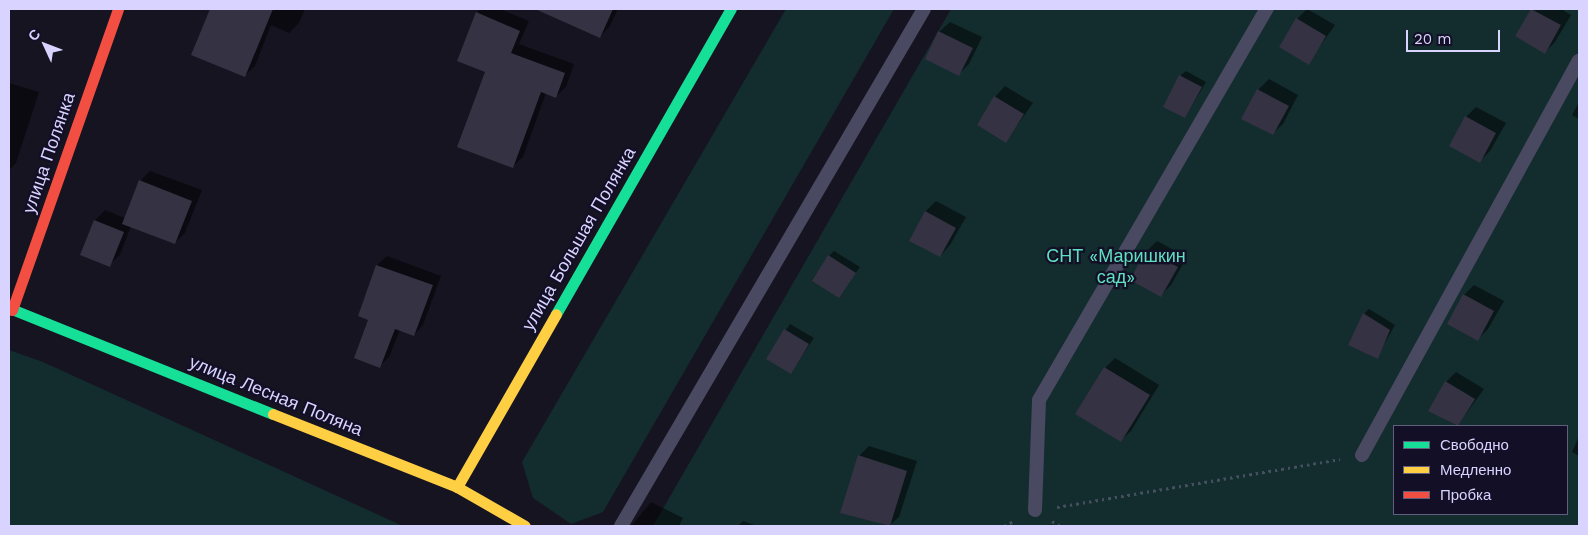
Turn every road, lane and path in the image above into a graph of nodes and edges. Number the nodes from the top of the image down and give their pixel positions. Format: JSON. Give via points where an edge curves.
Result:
{"nodes":[{"id":1,"x":118,"y":9,"type":"edge"},
{"id":2,"x":731,"y":9,"type":"edge"},
{"id":3,"x":924,"y":9,"type":"edge"},
{"id":4,"x":1267,"y":9,"type":"edge"},
{"id":5,"x":1579,"y":62,"type":"edge"},
{"id":6,"x":11,"y":309,"type":"edge"},
{"id":7,"x":1362,"y":455,"type":"joint"},
{"id":8,"x":457,"y":487,"type":"junction"},
{"id":9,"x":1035,"y":510,"type":"junction"},
{"id":10,"x":525,"y":526,"type":"edge"},
{"id":11,"x":621,"y":526,"type":"edge"},
{"id":12,"x":1004,"y":526,"type":"edge"}],
"edges":[{"from":1,"to":6,"type":"street","name":"улица Полянка"},
{"from":2,"to":8,"type":"street","name":"улица Большая Полянка"},
{"from":3,"to":11,"type":"lane"},
{"from":4,"to":9,"type":"lane","via":[[1039,400]]},
{"from":5,"to":7,"type":"lane"},
{"from":6,"to":8,"type":"street","name":"улица Лесная Поляна"},
{"from":7,"to":9,"type":"path"},
{"from":8,"to":10,"type":"street","name":"улица Лесная Поляна"},
{"from":9,"to":12,"type":"path"}]}
